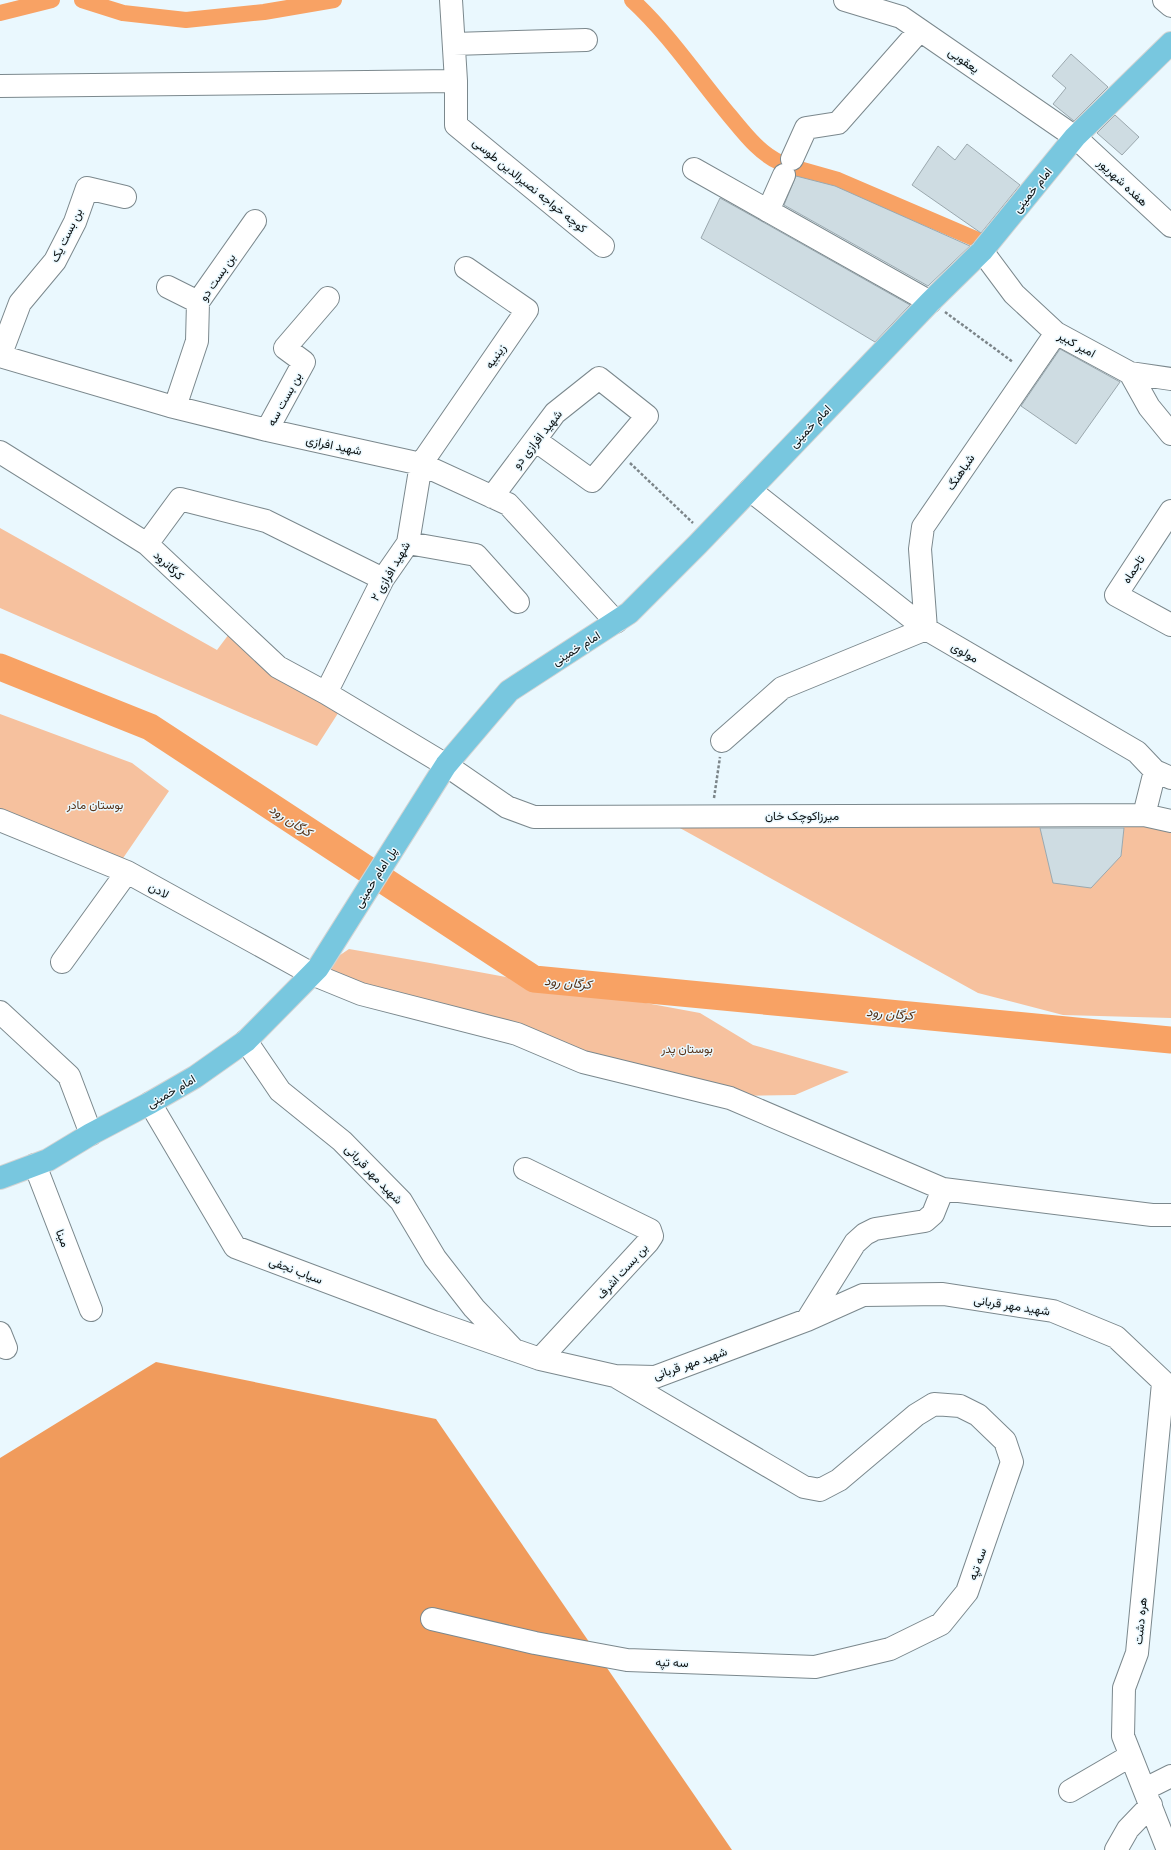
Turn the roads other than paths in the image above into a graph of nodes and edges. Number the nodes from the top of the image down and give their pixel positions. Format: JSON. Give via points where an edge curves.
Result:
{"nodes":[{"id":1,"x":451,"y":0,"type":"edge"},
{"id":2,"x":845,"y":0,"type":"edge"},
{"id":3,"x":1164,"y":0,"type":"edge"},
{"id":4,"x":1171,"y":6,"type":"edge"},
{"id":5,"x":920,"y":30,"type":"junction"},
{"id":6,"x":586,"y":40,"type":"dead end"},
{"id":7,"x":1171,"y":43,"type":"edge"},
{"id":8,"x":454,"y":44,"type":"junction"},
{"id":9,"x":456,"y":81,"type":"junction"},
{"id":10,"x":0,"y":86,"type":"edge"},
{"id":11,"x":1075,"y":137,"type":"junction"},
{"id":12,"x":694,"y":169,"type":"dead end"},
{"id":13,"x":125,"y":197,"type":"dead end"},
{"id":14,"x":768,"y":211,"type":"junction"},
{"id":15,"x":255,"y":221,"type":"dead end"},
{"id":16,"x":1171,"y":226,"type":"edge"},
{"id":17,"x":604,"y":246,"type":"dead end"},
{"id":18,"x":982,"y":251,"type":"junction"},
{"id":19,"x":466,"y":268,"type":"dead end"},
{"id":20,"x":168,"y":287,"type":"dead end"},
{"id":21,"x":328,"y":298,"type":"dead end"},
{"id":22,"x":198,"y":302,"type":"junction"},
{"id":23,"x":930,"y":302,"type":"junction"},
{"id":24,"x":1056,"y":333,"type":"junction"},
{"id":25,"x":0,"y":356,"type":"edge"},
{"id":26,"x":1130,"y":373,"type":"junction"},
{"id":27,"x":1171,"y":380,"type":"edge"},
{"id":28,"x":175,"y":407,"type":"junction"},
{"id":29,"x":267,"y":430,"type":"junction"},
{"id":30,"x":1171,"y":434,"type":"edge"},
{"id":31,"x":535,"y":440,"type":"junction"},
{"id":32,"x":0,"y":452,"type":"edge"},
{"id":33,"x":421,"y":464,"type":"junction"},
{"id":34,"x":750,"y":490,"type":"junction"},
{"id":35,"x":492,"y":497,"type":"junction"},
{"id":36,"x":1171,"y":511,"type":"edge"},
{"id":37,"x":408,"y":543,"type":"junction"},
{"id":38,"x":147,"y":544,"type":"junction"},
{"id":39,"x":383,"y":579,"type":"junction"},
{"id":40,"x":518,"y":602,"type":"dead end"},
{"id":41,"x":616,"y":622,"type":"junction"},
{"id":42,"x":1171,"y":625,"type":"edge"},
{"id":43,"x":926,"y":629,"type":"junction"},
{"id":44,"x":326,"y":693,"type":"junction"},
{"id":45,"x":722,"y":741,"type":"road end"},
{"id":46,"x":446,"y":765,"type":"junction"},
{"id":47,"x":1163,"y":774,"type":"edge"},
{"id":48,"x":432,"y":787,"type":"joint"},
{"id":49,"x":1144,"y":815,"type":"junction"},
{"id":50,"x":0,"y":820,"type":"edge"},
{"id":51,"x":1171,"y":821,"type":"edge"},
{"id":52,"x":127,"y":872,"type":"junction"},
{"id":53,"x":62,"y":962,"type":"dead end"},
{"id":54,"x":315,"y":971,"type":"junction"},
{"id":55,"x":0,"y":1012,"type":"edge"},
{"id":56,"x":246,"y":1041,"type":"junction"},
{"id":57,"x":150,"y":1103,"type":"junction"},
{"id":58,"x":91,"y":1134,"type":"junction"},
{"id":59,"x":35,"y":1165,"type":"junction"},
{"id":60,"x":525,"y":1169,"type":"dead end"},
{"id":61,"x":0,"y":1178,"type":"edge"},
{"id":62,"x":943,"y":1189,"type":"junction"},
{"id":63,"x":1171,"y":1215,"type":"edge"},
{"id":64,"x":91,"y":1310,"type":"dead end"},
{"id":65,"x":807,"y":1320,"type":"junction"},
{"id":66,"x":514,"y":1350,"type":"junction"},
{"id":67,"x":540,"y":1359,"type":"junction"},
{"id":68,"x":615,"y":1376,"type":"junction"},
{"id":69,"x":1167,"y":1386,"type":"edge"},
{"id":70,"x":432,"y":1619,"type":"dead end"},
{"id":71,"x":1130,"y":1756,"type":"junction"},
{"id":72,"x":1171,"y":1776,"type":"edge"},
{"id":73,"x":1070,"y":1791,"type":"dead end"},
{"id":74,"x":1148,"y":1797,"type":"junction"},
{"id":75,"x":1116,"y":1850,"type":"edge"},
{"id":76,"x":1168,"y":1850,"type":"edge"}],
"edges":[{"from":1,"to":8,"type":"street"},
{"from":2,"to":5,"type":"street","name":"یعقوبی","via":[[901,17]]},
{"from":3,"to":4,"type":"street"},
{"from":5,"to":11,"type":"street","name":"یعقوبی"},
{"from":5,"to":14,"type":"street","via":[[838,123],[806,128]]},
{"from":6,"to":8,"type":"street"},
{"from":7,"to":11,"type":"main road","name":"امام خمینی"},
{"from":8,"to":9,"type":"street"},
{"from":9,"to":10,"type":"street"},
{"from":9,"to":17,"type":"street","name":"کوچه خواجه نصیرالدین طوسی","via":[[456,125]]},
{"from":11,"to":16,"type":"street","name":"هفده شهریور"},
{"from":11,"to":18,"type":"main road","name":"امام خمینی"},
{"from":12,"to":14,"type":"street"},
{"from":13,"to":25,"type":"street","name":"بن بست یک","via":[[87,188],[75,222],[54,261],[20,303]]},
{"from":14,"to":23,"type":"street"},
{"from":15,"to":22,"type":"street","name":"بن بست دو"},
{"from":18,"to":23,"type":"main road","name":"امام خمینی"},
{"from":18,"to":24,"type":"street","name":"امیر کبیر","via":[[1014,294]]},
{"from":19,"to":33,"type":"street","name":"زینبیه","via":[[527,310]]},
{"from":20,"to":22,"type":"street"},
{"from":21,"to":29,"type":"street","name":"بن بست سه","via":[[285,348],[304,362]]},
{"from":22,"to":28,"type":"street","name":"بن بست دو","via":[[197,341]]},
{"from":23,"to":34,"type":"main road","name":"امام خمینی"},
{"from":24,"to":26,"type":"street","name":"امیر کبیر"},
{"from":24,"to":43,"type":"street","name":"شباهنگ","via":[[923,527],[920,549]]},
{"from":25,"to":28,"type":"street","name":"شهید افرازی"},
{"from":26,"to":27,"type":"street","name":"امیر کبیر"},
{"from":26,"to":30,"type":"street","via":[[1148,407]]},
{"from":28,"to":29,"type":"street","name":"شهید افرازی"},
{"from":29,"to":33,"type":"street","name":"شهید افرازی"},
{"from":31,"to":31,"type":"street","name":"شهید افرازی دو","via":[[555,413],[598,378],[647,416],[592,481]]},
{"from":31,"to":35,"type":"street","name":"شهید افرازی دو"},
{"from":32,"to":38,"type":"street","name":"کرگانرود"},
{"from":33,"to":35,"type":"street","name":"شهید افرازی"},
{"from":33,"to":37,"type":"street","name":"شهید افرازی ۲"},
{"from":34,"to":41,"type":"main road","name":"امام خمینی","via":[[629,613]]},
{"from":34,"to":43,"type":"street","name":"مولوی"},
{"from":35,"to":41,"type":"street","name":"شهید افرازی","via":[[508,504]]},
{"from":36,"to":42,"type":"street","name":"تاجماه","via":[[1116,595]]},
{"from":37,"to":39,"type":"street","name":"شهید افرازی ۲"},
{"from":37,"to":40,"type":"street","via":[[476,555]]},
{"from":38,"to":39,"type":"street","via":[[180,499],[266,521]]},
{"from":38,"to":44,"type":"street","name":"کرگانرود","via":[[278,667]]},
{"from":39,"to":44,"type":"street","name":"شهید افرازی ۲"},
{"from":41,"to":46,"type":"main road","name":"امام خمینی","via":[[509,691]]},
{"from":43,"to":45,"type":"street","via":[[782,688]]},
{"from":43,"to":47,"type":"street","name":"مولوی","via":[[1137,752]]},
{"from":44,"to":46,"type":"street","name":"کرگانرود"},
{"from":46,"to":48,"type":"main road","name":"امام خمینی"},
{"from":46,"to":49,"type":"street","name":"میرزاکوچک خان","via":[[507,807],[534,817]]},
{"from":47,"to":49,"type":"street","name":"مولوی"},
{"from":48,"to":54,"type":"main road","name":"پل امام خمینی"},
{"from":49,"to":51,"type":"street","name":"میرزاکوچک خان"},
{"from":50,"to":52,"type":"street","name":"لادن"},
{"from":52,"to":53,"type":"street"},
{"from":52,"to":54,"type":"street","name":"لادن"},
{"from":54,"to":56,"type":"main road","name":"امام خمینی"},
{"from":54,"to":62,"type":"street","name":"لادن","via":[[361,994],[518,1034],[583,1062],[730,1098]]},
{"from":55,"to":58,"type":"street","via":[[69,1076]]},
{"from":56,"to":57,"type":"main road","name":"امام خمینی","via":[[195,1077]]},
{"from":56,"to":66,"type":"street","name":"شهید مهر قربانی","via":[[280,1091],[342,1141],[401,1201],[434,1258],[474,1308]]},
{"from":57,"to":58,"type":"main road","name":"امام خمینی"},
{"from":57,"to":66,"type":"street","name":"سیاب نجفی","via":[[235,1246]]},
{"from":58,"to":59,"type":"main road","name":"امام خمینی"},
{"from":59,"to":61,"type":"main road","name":"امام خمینی"},
{"from":59,"to":64,"type":"street","name":"مینا"},
{"from":60,"to":67,"type":"street","name":"بن بست اشرف","via":[[650,1230],[652,1236]]},
{"from":62,"to":63,"type":"street","name":"لادن","via":[[1152,1215]]},
{"from":62,"to":65,"type":"street","via":[[934,1214],[925,1221],[875,1229],[855,1243]]},
{"from":65,"to":68,"type":"street","name":"شهید مهر قربانی","via":[[655,1377]]},
{"from":65,"to":69,"type":"street","name":"شهید مهر قربانی","via":[[863,1295],[943,1294],[1053,1311],[1116,1337]]},
{"from":66,"to":67,"type":"street","name":"شهید مهر قربانی"},
{"from":67,"to":68,"type":"street","name":"شهید مهر قربانی"},
{"from":68,"to":70,"type":"street","name":"سه تپه","via":[[804,1487],[820,1490],[839,1480],[916,1415],[934,1404],[960,1406],[978,1415],[1005,1441],[1012,1462],[967,1592],[941,1624],[890,1649],[815,1667],[627,1660],[535,1643]]},
{"from":69,"to":71,"type":"street","name":"هره دشت","via":[[1137,1652],[1124,1688],[1123,1736]]},
{"from":71,"to":73,"type":"street"},
{"from":71,"to":74,"type":"street","name":"هره دشت"},
{"from":72,"to":74,"type":"street"},
{"from":74,"to":75,"type":"street"},
{"from":74,"to":76,"type":"street","name":"هره دشت"}]}
